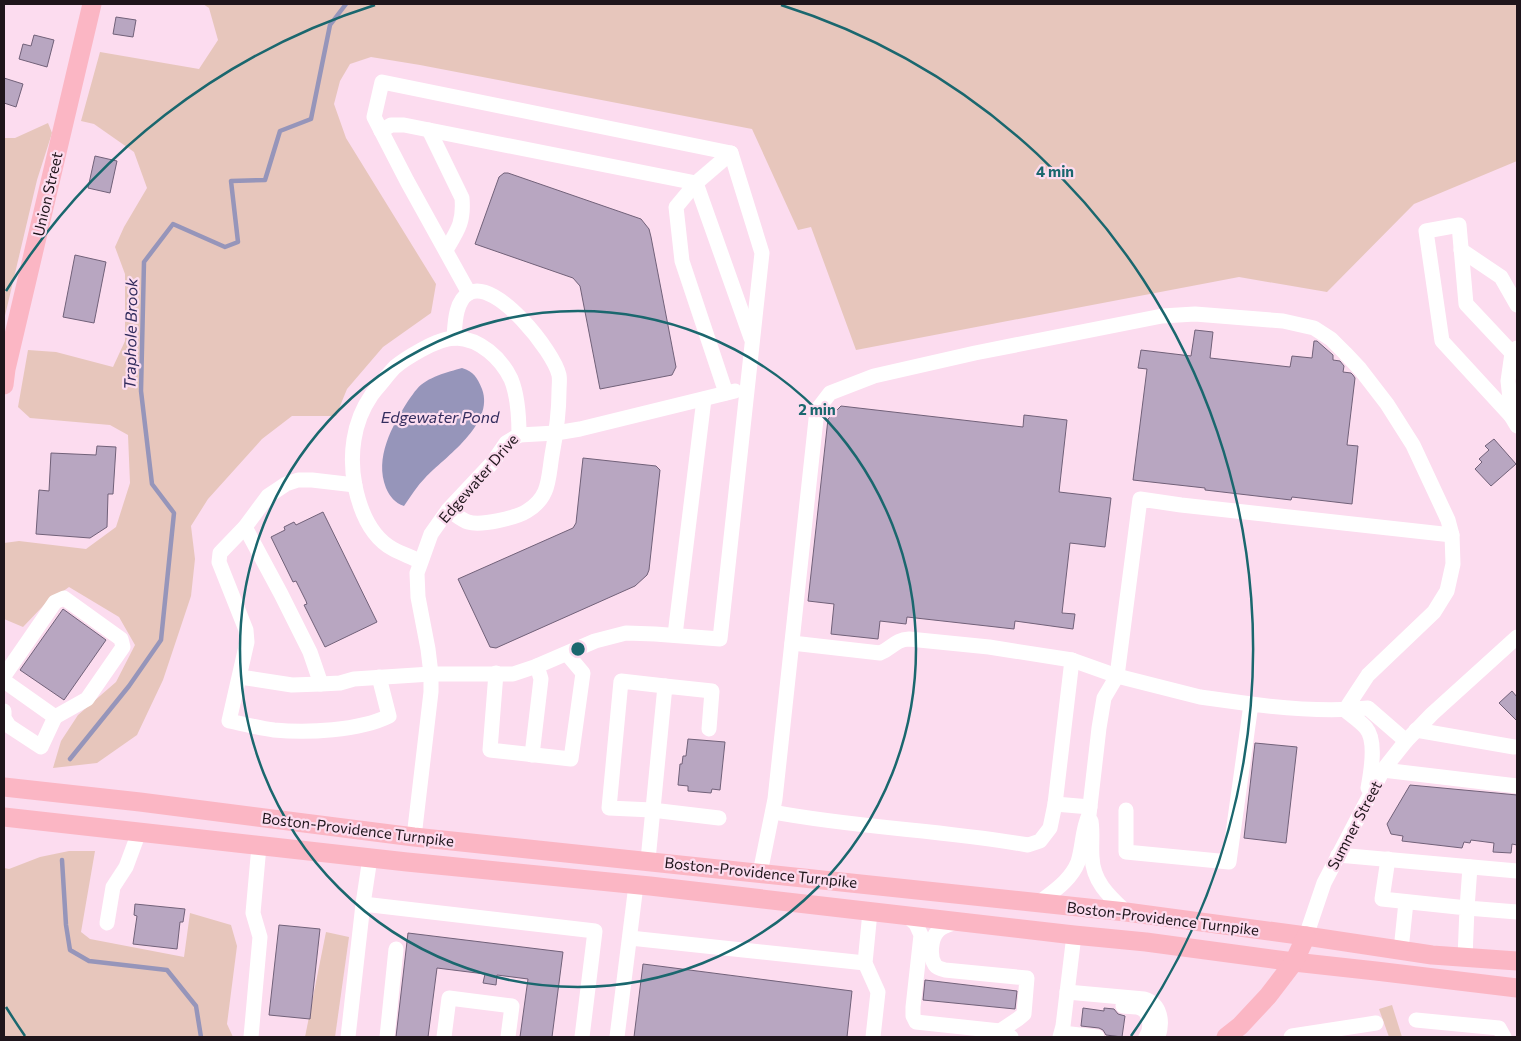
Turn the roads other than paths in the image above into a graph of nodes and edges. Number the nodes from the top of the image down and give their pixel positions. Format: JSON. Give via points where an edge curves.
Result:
{"nodes":[{"id":1,"x":92,"y":4,"type":"edge"},
{"id":2,"x":381,"y":130,"type":"junction"},
{"id":3,"x":429,"y":130,"type":"junction"},
{"id":4,"x":731,"y":153,"type":"junction"},
{"id":5,"x":696,"y":183,"type":"junction"},
{"id":6,"x":446,"y":250,"type":"junction"},
{"id":7,"x":1461,"y":250,"type":"junction"},
{"id":8,"x":469,"y":293,"type":"junction"},
{"id":9,"x":1517,"y":305,"type":"edge"},
{"id":10,"x":454,"y":338,"type":"junction"},
{"id":11,"x":752,"y":341,"type":"junction"},
{"id":12,"x":1514,"y":350,"type":"edge"},
{"id":13,"x":4,"y":385,"type":"edge"},
{"id":14,"x":747,"y":388,"type":"junction"},
{"id":15,"x":726,"y":393,"type":"junction"},
{"id":16,"x":704,"y":399,"type":"junction"},
{"id":17,"x":1514,"y":421,"type":"edge"},
{"id":18,"x":556,"y":433,"type":"junction"},
{"id":19,"x":519,"y":435,"type":"junction"},
{"id":20,"x":355,"y":485,"type":"junction"},
{"id":21,"x":448,"y":510,"type":"junction"},
{"id":22,"x":245,"y":527,"type":"junction"},
{"id":23,"x":1452,"y":535,"type":"junction"},
{"id":24,"x":421,"y":562,"type":"junction"},
{"id":25,"x":675,"y":635,"type":"junction"},
{"id":26,"x":1517,"y":637,"type":"edge"},
{"id":27,"x":792,"y":643,"type":"junction"},
{"id":28,"x":567,"y":654,"type":"junction"},
{"id":29,"x":1072,"y":660,"type":"junction"},
{"id":30,"x":537,"y":666,"type":"junction"},
{"id":31,"x":496,"y":673,"type":"junction"},
{"id":32,"x":431,"y":674,"type":"junction"},
{"id":33,"x":4,"y":676,"type":"edge"},
{"id":34,"x":1117,"y":676,"type":"junction"},
{"id":35,"x":240,"y":677,"type":"junction"},
{"id":36,"x":379,"y":677,"type":"junction"},
{"id":37,"x":4,"y":681,"type":"edge"},
{"id":38,"x":321,"y":684,"type":"junction"},
{"id":39,"x":665,"y":686,"type":"junction"},
{"id":40,"x":1251,"y":704,"type":"junction"},
{"id":41,"x":1344,"y":710,"type":"junction"},
{"id":42,"x":4,"y":711,"type":"edge"},
{"id":43,"x":55,"y":717,"type":"junction"},
{"id":44,"x":709,"y":729,"type":"dead end"},
{"id":45,"x":1411,"y":736,"type":"junction"},
{"id":46,"x":1514,"y":747,"type":"dead end"},
{"id":47,"x":532,"y":755,"type":"junction"},
{"id":48,"x":1383,"y":770,"type":"junction"},
{"id":49,"x":1517,"y":786,"type":"edge"},
{"id":50,"x":4,"y":787,"type":"edge"},
{"id":51,"x":1055,"y":804,"type":"junction"},
{"id":52,"x":1365,"y":804,"type":"junction"},
{"id":53,"x":652,"y":810,"type":"junction"},
{"id":54,"x":1126,"y":810,"type":"dead end"},
{"id":55,"x":1090,"y":811,"type":"junction"},
{"id":56,"x":773,"y":812,"type":"junction"},
{"id":57,"x":4,"y":817,"type":"edge"},
{"id":58,"x":719,"y":818,"type":"dead end"},
{"id":59,"x":139,"y":832,"type":"junction"},
{"id":60,"x":414,"y":836,"type":"junction"},
{"id":61,"x":259,"y":846,"type":"junction"},
{"id":62,"x":1338,"y":855,"type":"junction"},
{"id":63,"x":370,"y":858,"type":"junction"},
{"id":64,"x":1388,"y":859,"type":"junction"},
{"id":65,"x":648,"y":860,"type":"junction"},
{"id":66,"x":1470,"y":867,"type":"junction"},
{"id":67,"x":1517,"y":871,"type":"edge"},
{"id":68,"x":760,"y":872,"type":"junction"},
{"id":69,"x":636,"y":885,"type":"junction"},
{"id":70,"x":1040,"y":902,"type":"junction"},
{"id":71,"x":1406,"y":902,"type":"junction"},
{"id":72,"x":363,"y":904,"type":"junction"},
{"id":73,"x":1467,"y":908,"type":"junction"},
{"id":74,"x":870,"y":912,"type":"junction"},
{"id":75,"x":1126,"y":912,"type":"junction"},
{"id":76,"x":1517,"y":912,"type":"edge"},
{"id":77,"x":906,"y":915,"type":"junction"},
{"id":78,"x":959,"y":921,"type":"junction"},
{"id":79,"x":108,"y":923,"type":"dead end"},
{"id":80,"x":1074,"y":935,"type":"junction"},
{"id":81,"x":1306,"y":936,"type":"junction"},
{"id":82,"x":630,"y":938,"type":"junction"},
{"id":83,"x":396,"y":950,"type":"dead end"},
{"id":84,"x":1401,"y":950,"type":"junction"},
{"id":85,"x":1466,"y":958,"type":"junction"},
{"id":86,"x":1517,"y":961,"type":"edge"},
{"id":87,"x":1294,"y":962,"type":"junction"},
{"id":88,"x":866,"y":963,"type":"junction"},
{"id":89,"x":1517,"y":988,"type":"edge"},
{"id":90,"x":1067,"y":992,"type":"junction"},
{"id":91,"x":1087,"y":994,"type":"junction"},
{"id":92,"x":1416,"y":1020,"type":"dead end"},
{"id":93,"x":1376,"y":1023,"type":"dead end"},
{"id":94,"x":1005,"y":1034,"type":"edge"},
{"id":95,"x":1061,"y":1035,"type":"edge"},
{"id":96,"x":251,"y":1037,"type":"edge"},
{"id":97,"x":348,"y":1037,"type":"edge"},
{"id":98,"x":387,"y":1037,"type":"edge"},
{"id":99,"x":444,"y":1037,"type":"edge"},
{"id":100,"x":508,"y":1037,"type":"edge"},
{"id":101,"x":582,"y":1037,"type":"edge"},
{"id":102,"x":617,"y":1037,"type":"edge"},
{"id":103,"x":874,"y":1037,"type":"edge"},
{"id":104,"x":1097,"y":1037,"type":"edge"},
{"id":105,"x":1146,"y":1037,"type":"edge"},
{"id":106,"x":1158,"y":1037,"type":"edge"},
{"id":107,"x":1226,"y":1037,"type":"edge"},
{"id":108,"x":1291,"y":1037,"type":"edge"},
{"id":109,"x":1504,"y":1037,"type":"edge"}],
"edges":[{"from":1,"to":13,"type":"main road","name":"Union Street"},
{"from":2,"to":3,"type":"street","via":[[390,125]]},
{"from":2,"to":4,"type":"street","via":[[374,116],[382,82]]},
{"from":2,"to":6,"type":"street"},
{"from":3,"to":5,"type":"street"},
{"from":3,"to":6,"type":"street","via":[[462,198],[460,228]]},
{"from":4,"to":5,"type":"street"},
{"from":4,"to":11,"type":"street","via":[[762,253]]},
{"from":5,"to":11,"type":"street"},
{"from":5,"to":15,"type":"street","via":[[676,207],[682,261]]},
{"from":6,"to":8,"type":"street"},
{"from":7,"to":9,"type":"street","via":[[1501,277]]},
{"from":7,"to":12,"type":"street","via":[[1466,304]]},
{"from":7,"to":17,"type":"street","via":[[1458,225],[1426,231],[1442,341]]},
{"from":8,"to":10,"type":"street","via":[[457,309]]},
{"from":8,"to":18,"type":"street","via":[[488,294],[509,306],[532,329],[551,356],[559,376]]},
{"from":10,"to":19,"type":"street","name":"Edgewater Drive","via":[[472,340],[500,363],[515,394]]},
{"from":10,"to":20,"type":"street","via":[[430,345],[406,359],[394,368],[371,396],[354,437]]},
{"from":11,"to":14,"type":"street"},
{"from":12,"to":17,"type":"street","via":[[1508,381]]},
{"from":14,"to":15,"type":"street"},
{"from":14,"to":25,"type":"street","via":[[720,638]]},
{"from":15,"to":16,"type":"street"},
{"from":16,"to":18,"type":"street"},
{"from":16,"to":25,"type":"street"},
{"from":18,"to":19,"type":"street"},
{"from":18,"to":21,"type":"street","via":[[545,495],[532,508],[518,516],[488,522],[468,522]]},
{"from":19,"to":21,"type":"street","name":"Edgewater Drive","via":[[506,443],[493,462]]},
{"from":20,"to":22,"type":"street","via":[[312,480],[286,484],[268,496]]},
{"from":20,"to":24,"type":"street","via":[[361,509],[379,537],[392,549]]},
{"from":21,"to":24,"type":"street","name":"Edgewater Drive","via":[[431,534]]},
{"from":22,"to":35,"type":"street","via":[[220,553],[219,562],[246,630],[247,642]]},
{"from":22,"to":38,"type":"street","via":[[310,652]]},
{"from":23,"to":27,"type":"street","via":[[1413,445],[1360,369],[1331,340],[1314,328],[1283,321],[1195,314],[1162,316],[874,376],[830,393],[817,410]]},
{"from":23,"to":34,"type":"street","via":[[1140,499]]},
{"from":23,"to":41,"type":"street","via":[[1453,564],[1448,591],[1434,612],[1368,675]]},
{"from":24,"to":32,"type":"street","name":"Edgewater Drive","via":[[417,573],[418,597]]},
{"from":25,"to":28,"type":"street","via":[[626,633],[595,641]]},
{"from":26,"to":45,"type":"street","name":"Sumner Street"},
{"from":27,"to":29,"type":"street","via":[[880,653],[899,640],[909,639]]},
{"from":27,"to":56,"type":"street"},
{"from":28,"to":30,"type":"street"},
{"from":28,"to":47,"type":"street","via":[[583,674],[571,759]]},
{"from":29,"to":34,"type":"street"},
{"from":29,"to":51,"type":"street"},
{"from":30,"to":31,"type":"street","via":[[513,674]]},
{"from":30,"to":47,"type":"street","via":[[541,679]]},
{"from":31,"to":32,"type":"street"},
{"from":31,"to":47,"type":"street","via":[[490,750]]},
{"from":32,"to":36,"type":"street"},
{"from":32,"to":60,"type":"street","name":"Edgewater Drive","via":[[432,692]]},
{"from":33,"to":43,"type":"street","via":[[55,602],[64,598],[121,639],[123,647],[87,699]]},
{"from":34,"to":40,"type":"street","via":[[1200,698]]},
{"from":34,"to":55,"type":"street","via":[[1104,698]]},
{"from":35,"to":36,"type":"street","via":[[229,721],[274,730],[322,731],[348,728],[389,716]]},
{"from":35,"to":38,"type":"street","via":[[292,685]]},
{"from":36,"to":38,"type":"street"},
{"from":37,"to":43,"type":"street"},
{"from":39,"to":44,"type":"street","via":[[712,691]]},
{"from":39,"to":53,"type":"street"},
{"from":39,"to":53,"type":"street","via":[[621,681],[609,808]]},
{"from":40,"to":41,"type":"street"},
{"from":40,"to":54,"type":"street","via":[[1229,862],[1126,852]]},
{"from":41,"to":45,"type":"street","via":[[1368,708]]},
{"from":41,"to":52,"type":"street","via":[[1367,729],[1371,737],[1372,768]]},
{"from":42,"to":43,"type":"street","via":[[9,726],[41,748]]},
{"from":45,"to":46,"type":"street"},
{"from":45,"to":48,"type":"street","name":"Sumner Street"},
{"from":48,"to":49,"type":"street"},
{"from":48,"to":52,"type":"street","name":"Sumner Street"},
{"from":50,"to":60,"type":"main road","name":"Boston-Providence Turnpike"},
{"from":51,"to":55,"type":"street"},
{"from":51,"to":56,"type":"street","via":[[1050,828],[1040,841],[1028,845],[807,819]]},
{"from":52,"to":62,"type":"street","name":"Sumner Street"},
{"from":53,"to":58,"type":"street"},
{"from":53,"to":65,"type":"street"},
{"from":55,"to":70,"type":"street","via":[[1084,825],[1078,862],[1070,876]]},
{"from":55,"to":75,"type":"street","via":[[1095,874],[1106,893]]},
{"from":56,"to":68,"type":"street"},
{"from":57,"to":59,"type":"main road","name":"Boston-Providence Turnpike"},
{"from":59,"to":61,"type":"main road","name":"Boston-Providence Turnpike"},
{"from":59,"to":79,"type":"street","via":[[126,867],[113,887]]},
{"from":60,"to":65,"type":"main road","name":"Boston-Providence Turnpike"},
{"from":61,"to":63,"type":"main road","name":"Boston-Providence Turnpike"},
{"from":61,"to":96,"type":"street","via":[[253,913],[260,937]]},
{"from":62,"to":64,"type":"street"},
{"from":62,"to":81,"type":"street","name":"Sumner Street","via":[[1324,882]]},
{"from":63,"to":69,"type":"main road","name":"Boston-Providence Turnpike"},
{"from":63,"to":72,"type":"street"},
{"from":64,"to":66,"type":"street"},
{"from":64,"to":71,"type":"street","via":[[1382,899]]},
{"from":65,"to":68,"type":"main road","name":"Boston-Providence Turnpike"},
{"from":66,"to":67,"type":"street"},
{"from":66,"to":73,"type":"street"},
{"from":68,"to":70,"type":"main road","name":"Boston-Providence Turnpike"},
{"from":69,"to":74,"type":"main road","name":"Boston-Providence Turnpike"},
{"from":69,"to":82,"type":"street"},
{"from":70,"to":75,"type":"main road","name":"Boston-Providence Turnpike"},
{"from":71,"to":73,"type":"street"},
{"from":71,"to":84,"type":"street"},
{"from":72,"to":97,"type":"street"},
{"from":72,"to":101,"type":"street","via":[[594,931]]},
{"from":73,"to":76,"type":"street"},
{"from":73,"to":85,"type":"street"},
{"from":74,"to":77,"type":"main road","name":"Boston-Providence Turnpike"},
{"from":74,"to":88,"type":"street"},
{"from":75,"to":81,"type":"main road","name":"Boston-Providence Turnpike"},
{"from":77,"to":78,"type":"main road","name":"Boston-Providence Turnpike"},
{"from":77,"to":94,"type":"street","via":[[916,924],[921,935],[913,1007],[916,1022]]},
{"from":78,"to":80,"type":"main road","name":"Boston-Providence Turnpike"},
{"from":78,"to":94,"type":"street","via":[[941,928],[934,937],[932,955],[937,968],[1027,978],[1024,1014]]},
{"from":80,"to":87,"type":"main road","name":"Boston-Providence Turnpike"},
{"from":80,"to":90,"type":"street"},
{"from":81,"to":84,"type":"main road","name":"Boston-Providence Turnpike"},
{"from":81,"to":87,"type":"main road","name":"Sumner Street"},
{"from":82,"to":88,"type":"street"},
{"from":82,"to":102,"type":"street"},
{"from":83,"to":98,"type":"street"},
{"from":84,"to":85,"type":"main road","name":"Boston-Providence Turnpike"},
{"from":85,"to":86,"type":"main road","name":"Boston-Providence Turnpike"},
{"from":87,"to":89,"type":"main road","name":"Boston-Providence Turnpike"},
{"from":87,"to":107,"type":"main road","name":"Sumner Street","via":[[1263,1003]]},
{"from":88,"to":103,"type":"street","via":[[878,992]]},
{"from":90,"to":91,"type":"street"},
{"from":90,"to":95,"type":"street"},
{"from":91,"to":105,"type":"street","via":[[1094,1002],[1141,1008],[1150,1021]]},
{"from":91,"to":106,"type":"street","via":[[1150,1001],[1160,1016]]},
{"from":92,"to":109,"type":"street","via":[[1499,1028]]},
{"from":93,"to":108,"type":"street"},
{"from":95,"to":104,"type":"street"},
{"from":99,"to":100,"type":"street","via":[[449,998],[512,1006]]}]}
